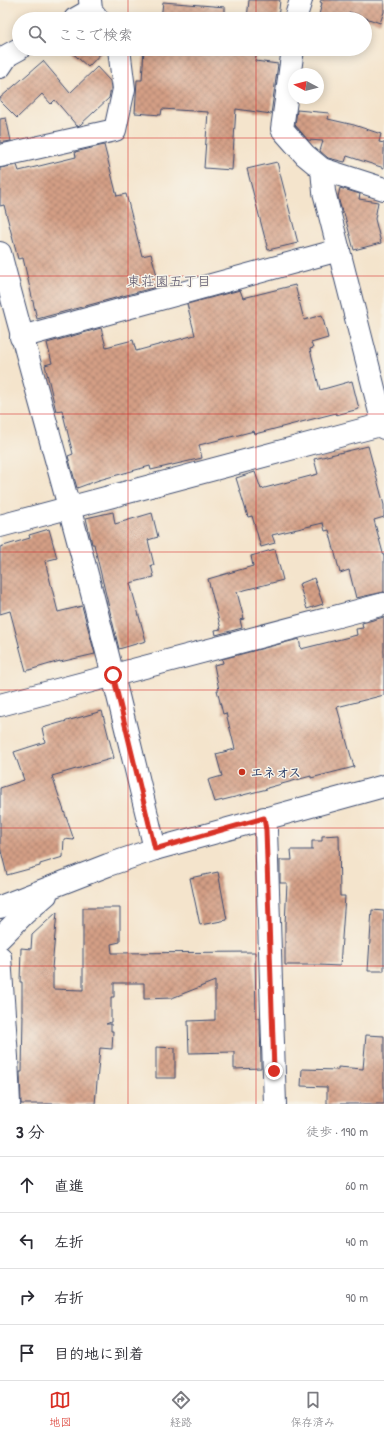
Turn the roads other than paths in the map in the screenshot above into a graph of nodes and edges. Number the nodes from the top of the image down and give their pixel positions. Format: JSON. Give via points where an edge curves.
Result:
{"nodes":[{"id":1,"x":301,"y":0,"type":"edge"},
{"id":2,"x":297,"y":12,"type":"edge"},
{"id":3,"x":12,"y":52,"type":"edge"},
{"id":4,"x":121,"y":56,"type":"edge"},
{"id":5,"x":292,"y":56,"type":"edge"},
{"id":6,"x":0,"y":67,"type":"edge"},
{"id":7,"x":0,"y":156,"type":"edge"},
{"id":8,"x":322,"y":169,"type":"junction"},
{"id":9,"x":384,"y":189,"type":"edge"},
{"id":10,"x":339,"y":250,"type":"junction"},
{"id":11,"x":0,"y":253,"type":"edge"},
{"id":12,"x":21,"y":337,"type":"junction"},
{"id":13,"x":384,"y":425,"type":"edge"},
{"id":14,"x":69,"y":507,"type":"junction"},
{"id":15,"x":0,"y":526,"type":"edge"},
{"id":16,"x":384,"y":604,"type":"edge"},
{"id":17,"x":113,"y":675,"type":"junction"},
{"id":18,"x":0,"y":706,"type":"edge"},
{"id":19,"x":384,"y":786,"type":"edge"},
{"id":20,"x":264,"y":818,"type":"junction"},
{"id":21,"x":155,"y":849,"type":"junction"},
{"id":22,"x":65,"y":882,"type":"junction"},
{"id":23,"x":0,"y":907,"type":"edge"},
{"id":24,"x":0,"y":938,"type":"edge"},
{"id":25,"x":0,"y":956,"type":"edge"},
{"id":26,"x":9,"y":1104,"type":"edge"},
{"id":27,"x":275,"y":1104,"type":"edge"}],
"edges":[{"from":1,"to":2,"type":"street"},
{"from":3,"to":6,"type":"street"},
{"from":4,"to":7,"type":"street","via":[[124,89],[115,130]]},
{"from":5,"to":8,"type":"street","via":[[282,129],[304,155]]},
{"from":8,"to":9,"type":"street"},
{"from":8,"to":10,"type":"street","via":[[324,192]]},
{"from":10,"to":12,"type":"street"},
{"from":10,"to":13,"type":"street"},
{"from":11,"to":12,"type":"street"},
{"from":12,"to":14,"type":"street"},
{"from":13,"to":14,"type":"street"},
{"from":14,"to":15,"type":"street"},
{"from":14,"to":17,"type":"street"},
{"from":16,"to":17,"type":"street"},
{"from":17,"to":18,"type":"street"},
{"from":17,"to":21,"type":"street"},
{"from":19,"to":20,"type":"street"},
{"from":20,"to":21,"type":"street"},
{"from":20,"to":27,"type":"street"},
{"from":21,"to":22,"type":"street"},
{"from":22,"to":23,"type":"street"},
{"from":22,"to":24,"type":"street","via":[[37,902]]},
{"from":25,"to":26,"type":"street"}]}
